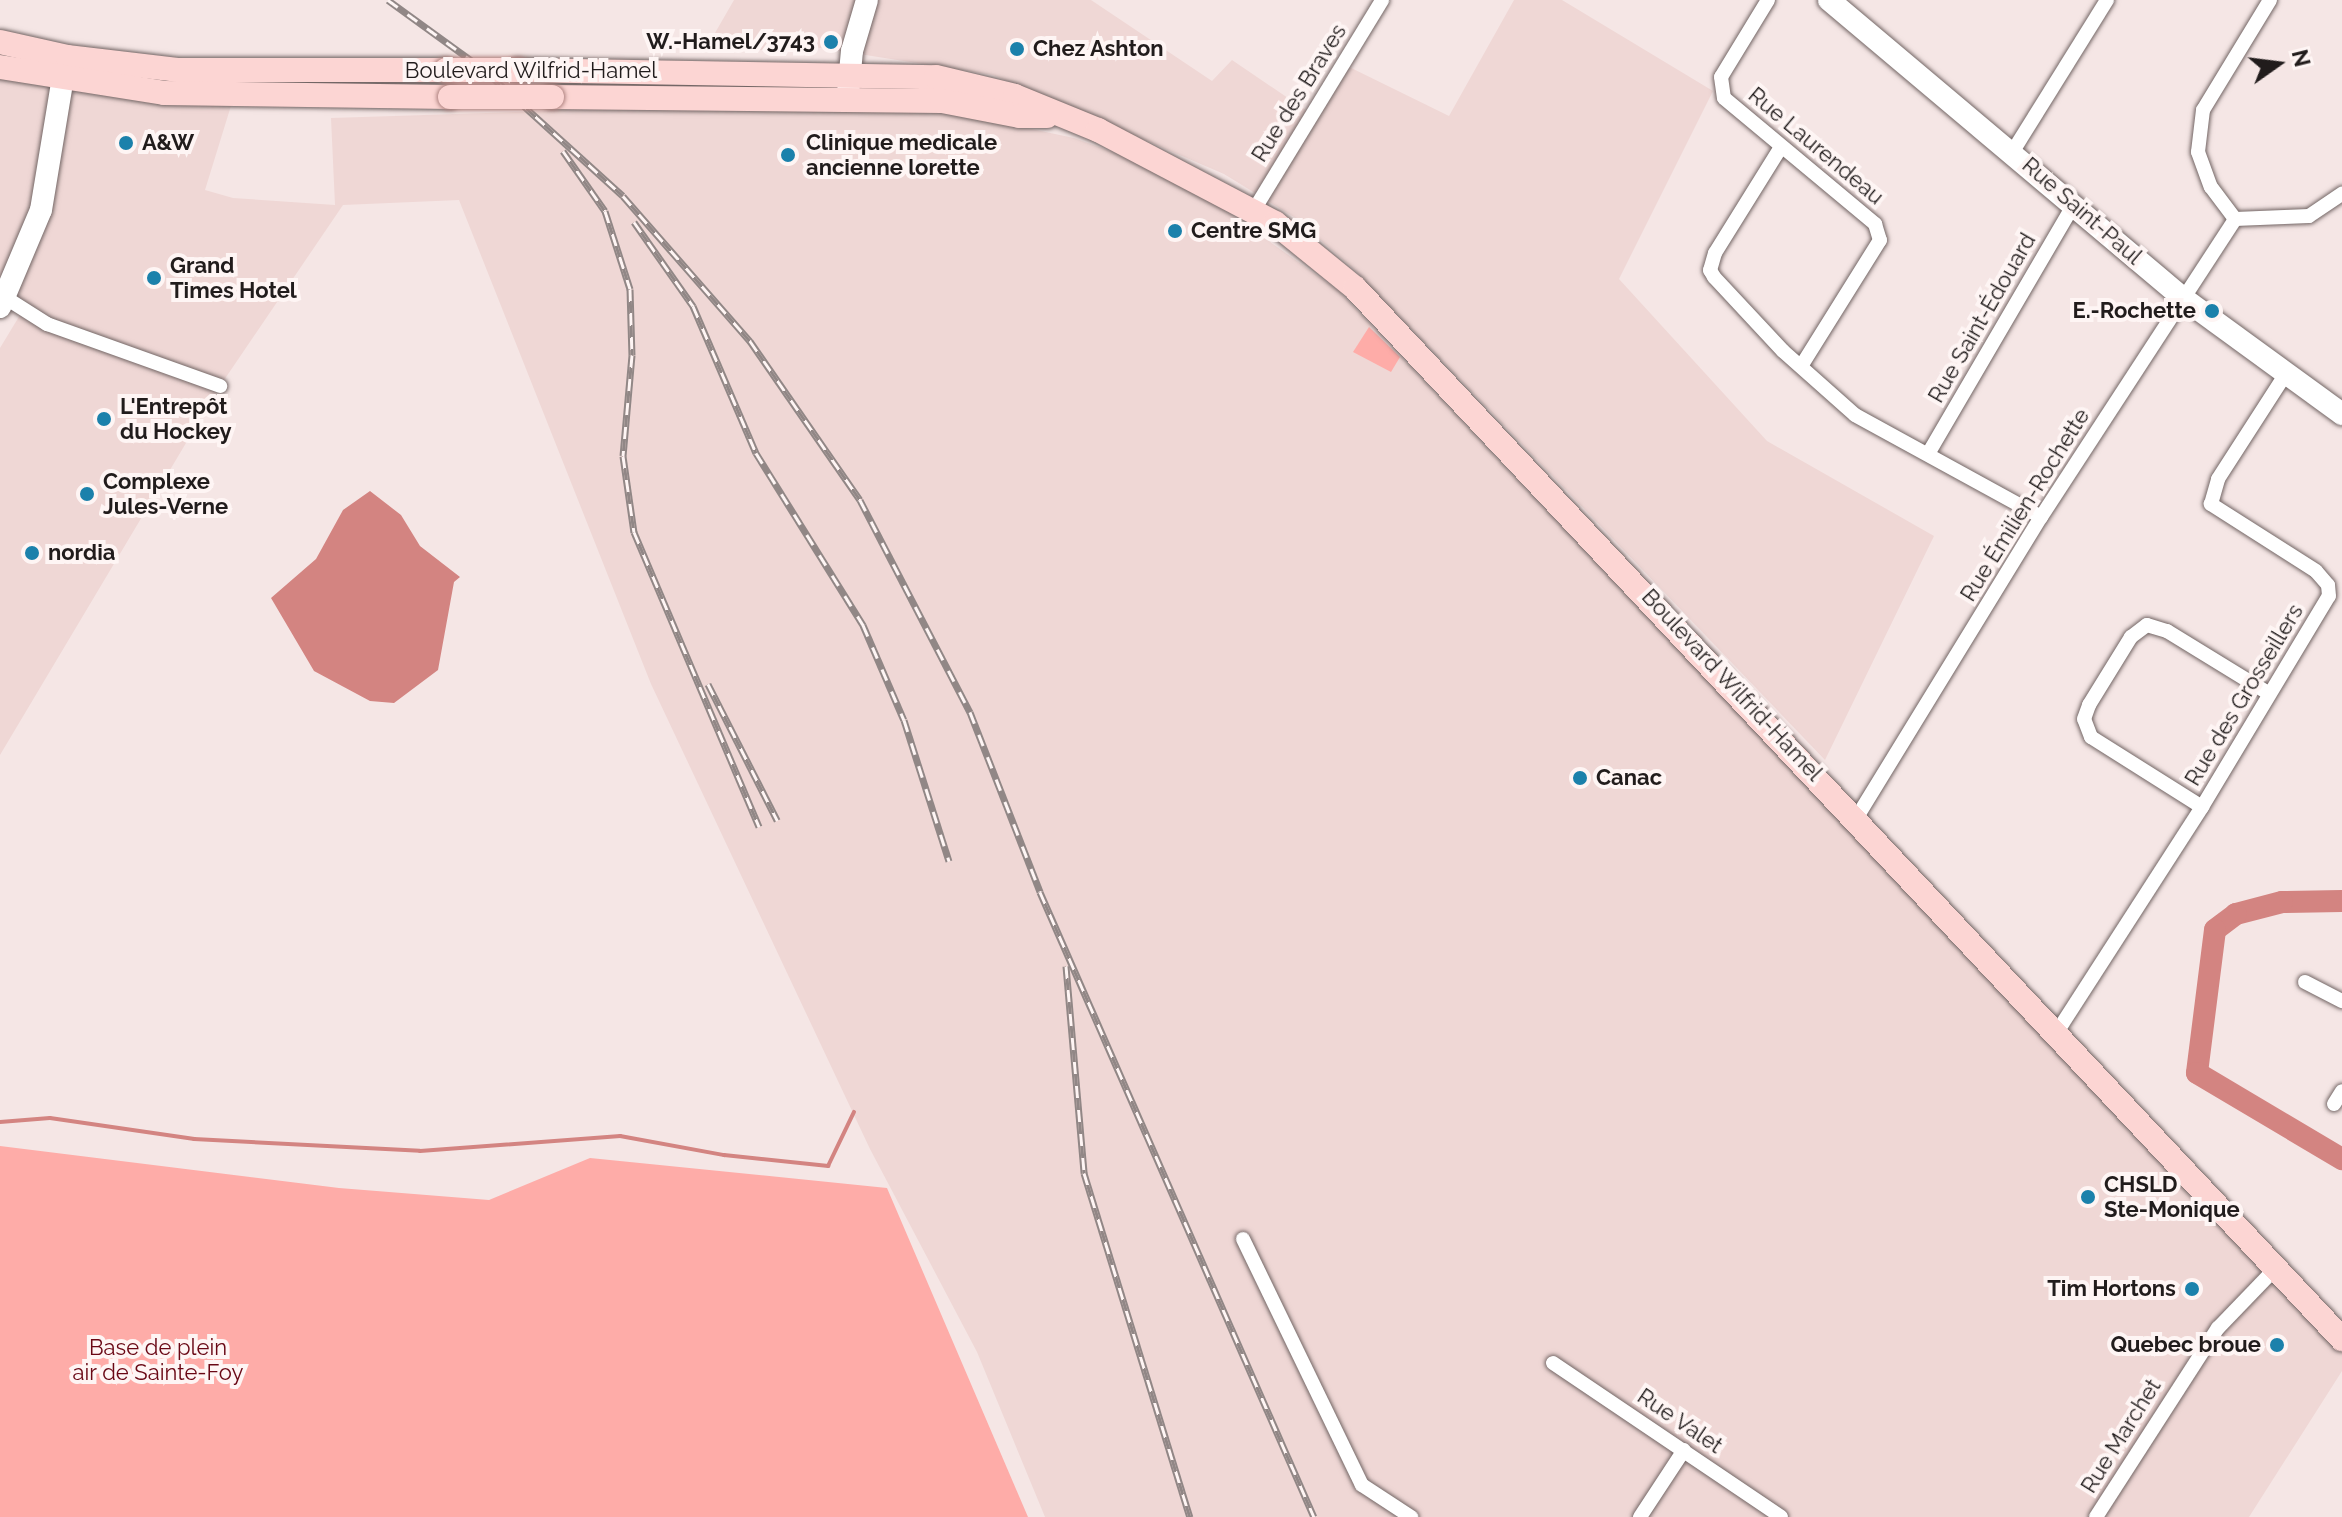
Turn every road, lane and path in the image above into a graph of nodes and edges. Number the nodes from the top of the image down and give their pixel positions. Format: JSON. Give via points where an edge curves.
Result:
{"nodes":[{"id":1,"x":867,"y":0,"type":"edge"},
{"id":2,"x":1382,"y":0,"type":"edge"},
{"id":3,"x":1768,"y":0,"type":"edge"},
{"id":4,"x":1829,"y":0,"type":"edge"},
{"id":5,"x":2107,"y":0,"type":"edge"},
{"id":6,"x":2270,"y":0,"type":"edge"},
{"id":7,"x":0,"y":42,"type":"edge"},
{"id":8,"x":0,"y":67,"type":"edge"},
{"id":9,"x":65,"y":69,"type":"junction"},
{"id":10,"x":849,"y":72,"type":"junction"},
{"id":11,"x":848,"y":98,"type":"junction"},
{"id":12,"x":1057,"y":116,"type":"junction"},
{"id":13,"x":1781,"y":147,"type":"junction"},
{"id":14,"x":2013,"y":151,"type":"junction"},
{"id":15,"x":2342,"y":194,"type":"edge"},
{"id":16,"x":2074,"y":204,"type":"junction"},
{"id":17,"x":1254,"y":210,"type":"junction"},
{"id":18,"x":2235,"y":219,"type":"junction"},
{"id":19,"x":2183,"y":298,"type":"junction"},
{"id":20,"x":3,"y":303,"type":"edge"},
{"id":21,"x":1802,"y":365,"type":"junction"},
{"id":22,"x":2285,"y":375,"type":"junction"},
{"id":23,"x":220,"y":386,"type":"dead end"},
{"id":24,"x":2342,"y":414,"type":"edge"},
{"id":25,"x":1928,"y":454,"type":"junction"},
{"id":26,"x":2041,"y":517,"type":"junction"},
{"id":27,"x":2268,"y":693,"type":"junction"},
{"id":28,"x":2202,"y":807,"type":"junction"},
{"id":29,"x":1857,"y":817,"type":"junction"},
{"id":30,"x":2305,"y":982,"type":"dead end"},
{"id":31,"x":2342,"y":1001,"type":"edge"},
{"id":32,"x":2057,"y":1032,"type":"junction"},
{"id":33,"x":1243,"y":1239,"type":"dead end"},
{"id":34,"x":2275,"y":1269,"type":"junction"},
{"id":35,"x":2342,"y":1339,"type":"edge"},
{"id":36,"x":1553,"y":1363,"type":"dead end"},
{"id":37,"x":1684,"y":1450,"type":"junction"},
{"id":38,"x":1411,"y":1517,"type":"edge"},
{"id":39,"x":1640,"y":1517,"type":"edge"},
{"id":40,"x":1781,"y":1517,"type":"edge"},
{"id":41,"x":2096,"y":1517,"type":"edge"}],
"edges":[{"from":1,"to":10,"type":"street"},
{"from":2,"to":17,"type":"street","name":"Rue des Braves"},
{"from":3,"to":13,"type":"street","name":"Rue Laurendeau","via":[[1726,65],[1721,89]]},
{"from":4,"to":14,"type":"street","name":"Rue Saint-Paul"},
{"from":5,"to":14,"type":"street"},
{"from":6,"to":18,"type":"street","via":[[2203,110],[2198,129],[2198,152],[2211,187]]},
{"from":7,"to":9,"type":"main road","name":"Boulevard Wilfrid-Hamel"},
{"from":8,"to":9,"type":"main road","name":"Boulevard Wilfrid-Hamel"},
{"from":9,"to":10,"type":"main road","name":"Boulevard Wilfrid-Hamel","bridge":true},
{"from":9,"to":11,"type":"main road","name":"Boulevard Wilfrid-Hamel","bridge":true,"via":[[208,96]]},
{"from":9,"to":20,"type":"street","via":[[41,210]]},
{"from":10,"to":11,"type":"street"},
{"from":10,"to":12,"type":"main road","name":"Boulevard Wilfrid-Hamel","via":[[936,77],[1015,96]]},
{"from":11,"to":12,"type":"main road","name":"Boulevard Wilfrid-Hamel","via":[[942,101],[1020,116]]},
{"from":12,"to":17,"type":"main road","name":"Boulevard Wilfrid-Hamel","via":[[1132,145]]},
{"from":13,"to":21,"type":"street","via":[[1715,253],[1710,270]]},
{"from":13,"to":21,"type":"street","name":"Rue Laurendeau","via":[[1875,224],[1880,240]]},
{"from":14,"to":16,"type":"street","name":"Rue Saint-Paul"},
{"from":15,"to":18,"type":"street","via":[[2309,216]]},
{"from":16,"to":19,"type":"street","name":"Rue Saint-Paul"},
{"from":16,"to":25,"type":"street","name":"Rue Saint-Édouard"},
{"from":17,"to":29,"type":"main road","name":"Boulevard Wilfrid-Hamel","via":[[1355,288]]},
{"from":18,"to":19,"type":"street","name":"Rue Émilien-Rochette"},
{"from":19,"to":22,"type":"street","name":"Rue Saint-Paul"},
{"from":19,"to":26,"type":"street","name":"Rue Émilien-Rochette"},
{"from":20,"to":23,"type":"street"},
{"from":21,"to":25,"type":"street","via":[[1855,415]]},
{"from":22,"to":24,"type":"street","name":"Rue Saint-Paul"},
{"from":22,"to":27,"type":"street","name":"Rue des Grosseillers","via":[[2210,496],[2216,511],[2316,571],[2328,585],[2325,605]]},
{"from":25,"to":26,"type":"street"},
{"from":26,"to":29,"type":"street","name":"Rue Émilien-Rochette"},
{"from":27,"to":28,"type":"street","name":"Rue des Grosseillers"},
{"from":27,"to":28,"type":"street","via":[[2156,625],[2147,625],[2131,637],[2089,705],[2084,719],[2091,737]]},
{"from":28,"to":32,"type":"street","name":"Rue des Grosseillers"},
{"from":29,"to":32,"type":"main road","name":"Boulevard Wilfrid-Hamel"},
{"from":30,"to":31,"type":"street"},
{"from":32,"to":34,"type":"main road","name":"Boulevard Wilfrid-Hamel"},
{"from":33,"to":38,"type":"street","via":[[1362,1485]]},
{"from":34,"to":35,"type":"main road","name":"Boulevard Wilfrid-Hamel"},
{"from":34,"to":41,"type":"street","name":"Rue Marchet","via":[[2218,1328]]},
{"from":36,"to":37,"type":"street","name":"Rue Valet"},
{"from":37,"to":39,"type":"street"},
{"from":37,"to":40,"type":"street","name":"Rue Valet"}]}
